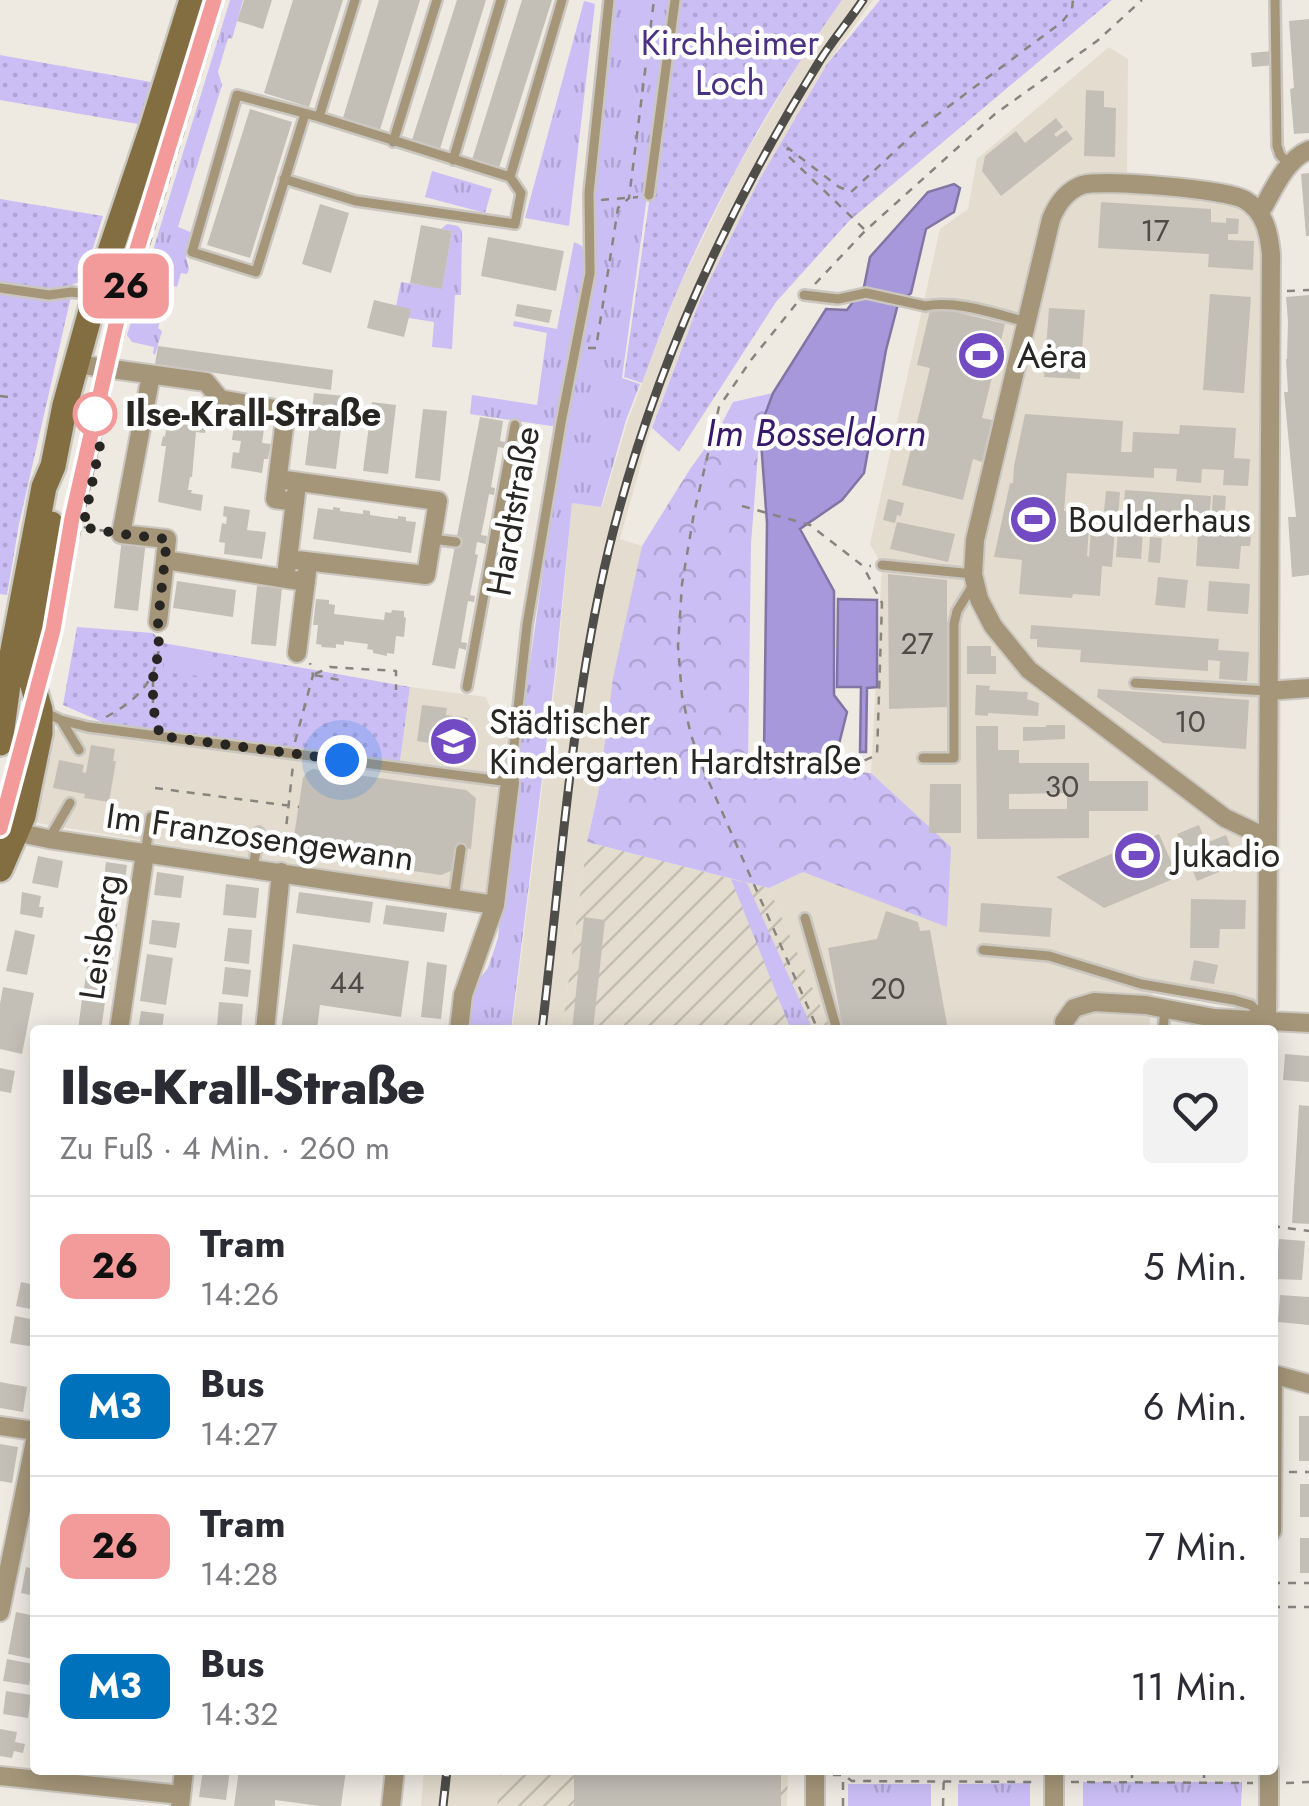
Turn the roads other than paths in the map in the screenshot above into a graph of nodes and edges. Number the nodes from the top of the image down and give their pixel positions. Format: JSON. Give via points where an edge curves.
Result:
{"nodes":[{"id":1,"x":192,"y":0,"type":"edge"},
{"id":2,"x":355,"y":0,"type":"edge"},
{"id":3,"x":437,"y":0,"type":"edge"},
{"id":4,"x":502,"y":0,"type":"edge"},
{"id":5,"x":562,"y":0,"type":"edge"},
{"id":6,"x":609,"y":0,"type":"edge"},
{"id":7,"x":675,"y":0,"type":"edge"},
{"id":8,"x":1276,"y":0,"type":"edge"},
{"id":9,"x":306,"y":114,"type":"junction"},
{"id":10,"x":319,"y":118,"type":"junction"},
{"id":11,"x":393,"y":142,"type":"junction"},
{"id":12,"x":1309,"y":150,"type":"edge"},
{"id":13,"x":454,"y":160,"type":"junction"},
{"id":14,"x":1289,"y":164,"type":"junction"},
{"id":15,"x":510,"y":177,"type":"junction"},
{"id":16,"x":284,"y":179,"type":"junction"},
{"id":17,"x":649,"y":195,"type":"dead end"},
{"id":18,"x":1260,"y":213,"type":"junction"},
{"id":19,"x":0,"y":288,"type":"edge"},
{"id":20,"x":94,"y":296,"type":"junction"},
{"id":21,"x":804,"y":296,"type":"road end"},
{"id":22,"x":1027,"y":322,"type":"junction"},
{"id":23,"x":76,"y":364,"type":"junction"},
{"id":24,"x":151,"y":375,"type":"junction"},
{"id":25,"x":516,"y":425,"type":"dead end"},
{"id":26,"x":52,"y":466,"type":"junction"},
{"id":27,"x":296,"y":492,"type":"junction"},
{"id":28,"x":432,"y":539,"type":"junction"},
{"id":29,"x":456,"y":542,"type":"dead end"},
{"id":30,"x":288,"y":559,"type":"junction"},
{"id":31,"x":165,"y":560,"type":"junction"},
{"id":32,"x":309,"y":562,"type":"junction"},
{"id":33,"x":882,"y":565,"type":"road end"},
{"id":34,"x":284,"y":578,"type":"junction"},
{"id":35,"x":973,"y":578,"type":"junction"},
{"id":36,"x":306,"y":582,"type":"junction"},
{"id":37,"x":158,"y":622,"type":"road end"},
{"id":38,"x":298,"y":652,"type":"road end"},
{"id":39,"x":1135,"y":683,"type":"dead end"},
{"id":40,"x":467,"y":687,"type":"dead end"},
{"id":41,"x":1309,"y":688,"type":"edge"},
{"id":42,"x":1268,"y":691,"type":"junction"},
{"id":43,"x":50,"y":715,"type":"junction"},
{"id":44,"x":3,"y":726,"type":"edge"},
{"id":45,"x":79,"y":750,"type":"dead end"},
{"id":46,"x":922,"y":758,"type":"dead end"},
{"id":47,"x":510,"y":782,"type":"junction"},
{"id":48,"x":70,"y":803,"type":"dead end"},
{"id":49,"x":151,"y":817,"type":"dead end"},
{"id":50,"x":8,"y":831,"type":"edge"},
{"id":51,"x":258,"y":832,"type":"dead end"},
{"id":52,"x":1267,"y":838,"type":"junction"},
{"id":53,"x":49,"y":839,"type":"junction"},
{"id":54,"x":462,"y":849,"type":"dead end"},
{"id":55,"x":145,"y":852,"type":"junction"},
{"id":56,"x":282,"y":865,"type":"junction"},
{"id":57,"x":253,"y":868,"type":"junction"},
{"id":58,"x":0,"y":869,"type":"edge"},
{"id":59,"x":454,"y":898,"type":"junction"},
{"id":60,"x":494,"y":905,"type":"junction"},
{"id":61,"x":806,"y":918,"type":"dead end"},
{"id":62,"x":984,"y":950,"type":"dead end"},
{"id":63,"x":1164,"y":1010,"type":"junction"},
{"id":64,"x":1270,"y":1020,"type":"junction"},
{"id":65,"x":1309,"y":1023,"type":"edge"},
{"id":66,"x":120,"y":1025,"type":"edge"},
{"id":67,"x":265,"y":1025,"type":"edge"},
{"id":68,"x":460,"y":1025,"type":"edge"},
{"id":69,"x":836,"y":1025,"type":"edge"},
{"id":70,"x":1063,"y":1025,"type":"edge"},
{"id":71,"x":1163,"y":1025,"type":"edge"},
{"id":72,"x":1278,"y":1375,"type":"edge"},
{"id":73,"x":1309,"y":1384,"type":"edge"},
{"id":74,"x":0,"y":1426,"type":"edge"},
{"id":75,"x":30,"y":1431,"type":"edge"},
{"id":76,"x":30,"y":1465,"type":"edge"},
{"id":77,"x":0,"y":1612,"type":"edge"},
{"id":78,"x":183,"y":1775,"type":"edge"},
{"id":79,"x":394,"y":1775,"type":"edge"},
{"id":80,"x":815,"y":1775,"type":"edge"},
{"id":81,"x":0,"y":1776,"type":"edge"},
{"id":82,"x":1054,"y":1776,"type":"edge"},
{"id":83,"x":1269,"y":1776,"type":"edge"},
{"id":84,"x":180,"y":1801,"type":"edge"},
{"id":85,"x":391,"y":1806,"type":"edge"},
{"id":86,"x":815,"y":1806,"type":"edge"},
{"id":87,"x":1054,"y":1806,"type":"edge"},
{"id":88,"x":1270,"y":1806,"type":"edge"}],
"edges":[{"from":1,"to":20,"type":"street"},
{"from":2,"to":10,"type":"lane"},
{"from":3,"to":11,"type":"lane"},
{"from":4,"to":13,"type":"lane"},
{"from":5,"to":15,"type":"lane"},
{"from":6,"to":47,"type":"lane","name":"Hardtstraße","via":[[590,201],[590,274],[527,625]]},
{"from":7,"to":17,"type":"lane"},
{"from":8,"to":14,"type":"lane","via":[[1277,146]]},
{"from":9,"to":10,"type":"lane"},
{"from":9,"to":16,"type":"lane"},
{"from":9,"to":16,"type":"lane","via":[[237,95],[192,252],[256,272]]},
{"from":10,"to":11,"type":"lane"},
{"from":11,"to":13,"type":"lane"},
{"from":12,"to":14,"type":"street"},
{"from":13,"to":15,"type":"lane"},
{"from":14,"to":18,"type":"street"},
{"from":15,"to":16,"type":"lane","via":[[521,193],[516,224],[356,200]]},
{"from":18,"to":22,"type":"street","via":[[1226,192],[1080,186],[1055,208]]},
{"from":18,"to":42,"type":"street","via":[[1270,240]]},
{"from":19,"to":20,"type":"lane"},
{"from":20,"to":23,"type":"street"},
{"from":21,"to":22,"type":"lane","via":[[866,294]]},
{"from":22,"to":35,"type":"street"},
{"from":23,"to":24,"type":"street"},
{"from":23,"to":26,"type":"street"},
{"from":24,"to":27,"type":"street","via":[[206,382],[220,399],[286,411],[275,499]]},
{"from":24,"to":31,"type":"street","via":[[121,534],[167,539]]},
{"from":25,"to":40,"type":"lane"},
{"from":26,"to":43,"type":"street","via":[[50,544],[30,666]]},
{"from":26,"to":44,"type":"street"},
{"from":27,"to":28,"type":"street","via":[[438,501]]},
{"from":27,"to":30,"type":"street"},
{"from":28,"to":29,"type":"lane"},
{"from":28,"to":32,"type":"street","via":[[426,575]]},
{"from":30,"to":32,"type":"street"},
{"from":30,"to":34,"type":"street"},
{"from":31,"to":34,"type":"street"},
{"from":31,"to":37,"type":"street"},
{"from":32,"to":36,"type":"street"},
{"from":33,"to":35,"type":"lane"},
{"from":34,"to":36,"type":"street"},
{"from":35,"to":46,"type":"lane","via":[[954,624],[954,758]]},
{"from":35,"to":52,"type":"street","via":[[992,626],[1037,676],[1225,818]]},
{"from":36,"to":38,"type":"street"},
{"from":39,"to":42,"type":"lane"},
{"from":41,"to":42,"type":"street"},
{"from":42,"to":52,"type":"street"},
{"from":43,"to":44,"type":"street","via":[[26,706]]},
{"from":43,"to":45,"type":"lane"},
{"from":43,"to":47,"type":"lane","via":[[88,727]]},
{"from":43,"to":50,"type":"street","via":[[41,724],[24,816]]},
{"from":47,"to":60,"type":"street","name":"Hardtstraße"},
{"from":48,"to":53,"type":"lane"},
{"from":49,"to":55,"type":"lane"},
{"from":50,"to":53,"type":"street","name":"Im Franzosengewann"},
{"from":50,"to":58,"type":"street"},
{"from":51,"to":57,"type":"lane"},
{"from":52,"to":64,"type":"street"},
{"from":53,"to":55,"type":"street","name":"Im Franzosengewann"},
{"from":54,"to":59,"type":"lane"},
{"from":55,"to":57,"type":"street","name":"Im Franzosengewann"},
{"from":55,"to":66,"type":"street","name":"Leisberg"},
{"from":56,"to":57,"type":"street","name":"Im Franzosengewann"},
{"from":56,"to":59,"type":"street","name":"Im Franzosengewann"},
{"from":56,"to":67,"type":"street"},
{"from":59,"to":60,"type":"street","name":"Im Franzosengewann"},
{"from":60,"to":68,"type":"street","name":"Hardtstraße"},
{"from":61,"to":69,"type":"lane"},
{"from":62,"to":64,"type":"lane","via":[[1049,956],[1140,984],[1234,1000]]},
{"from":63,"to":64,"type":"street"},
{"from":63,"to":70,"type":"street","via":[[1094,1002],[1074,1008]]},
{"from":63,"to":71,"type":"lane"},
{"from":64,"to":65,"type":"street"},
{"from":72,"to":73,"type":"street"},
{"from":74,"to":75,"type":"street"},
{"from":76,"to":77,"type":"street"},
{"from":78,"to":84,"type":"street"},
{"from":79,"to":85,"type":"street"},
{"from":80,"to":86,"type":"street"},
{"from":81,"to":84,"type":"street"},
{"from":82,"to":87,"type":"street"},
{"from":83,"to":88,"type":"street"}]}
